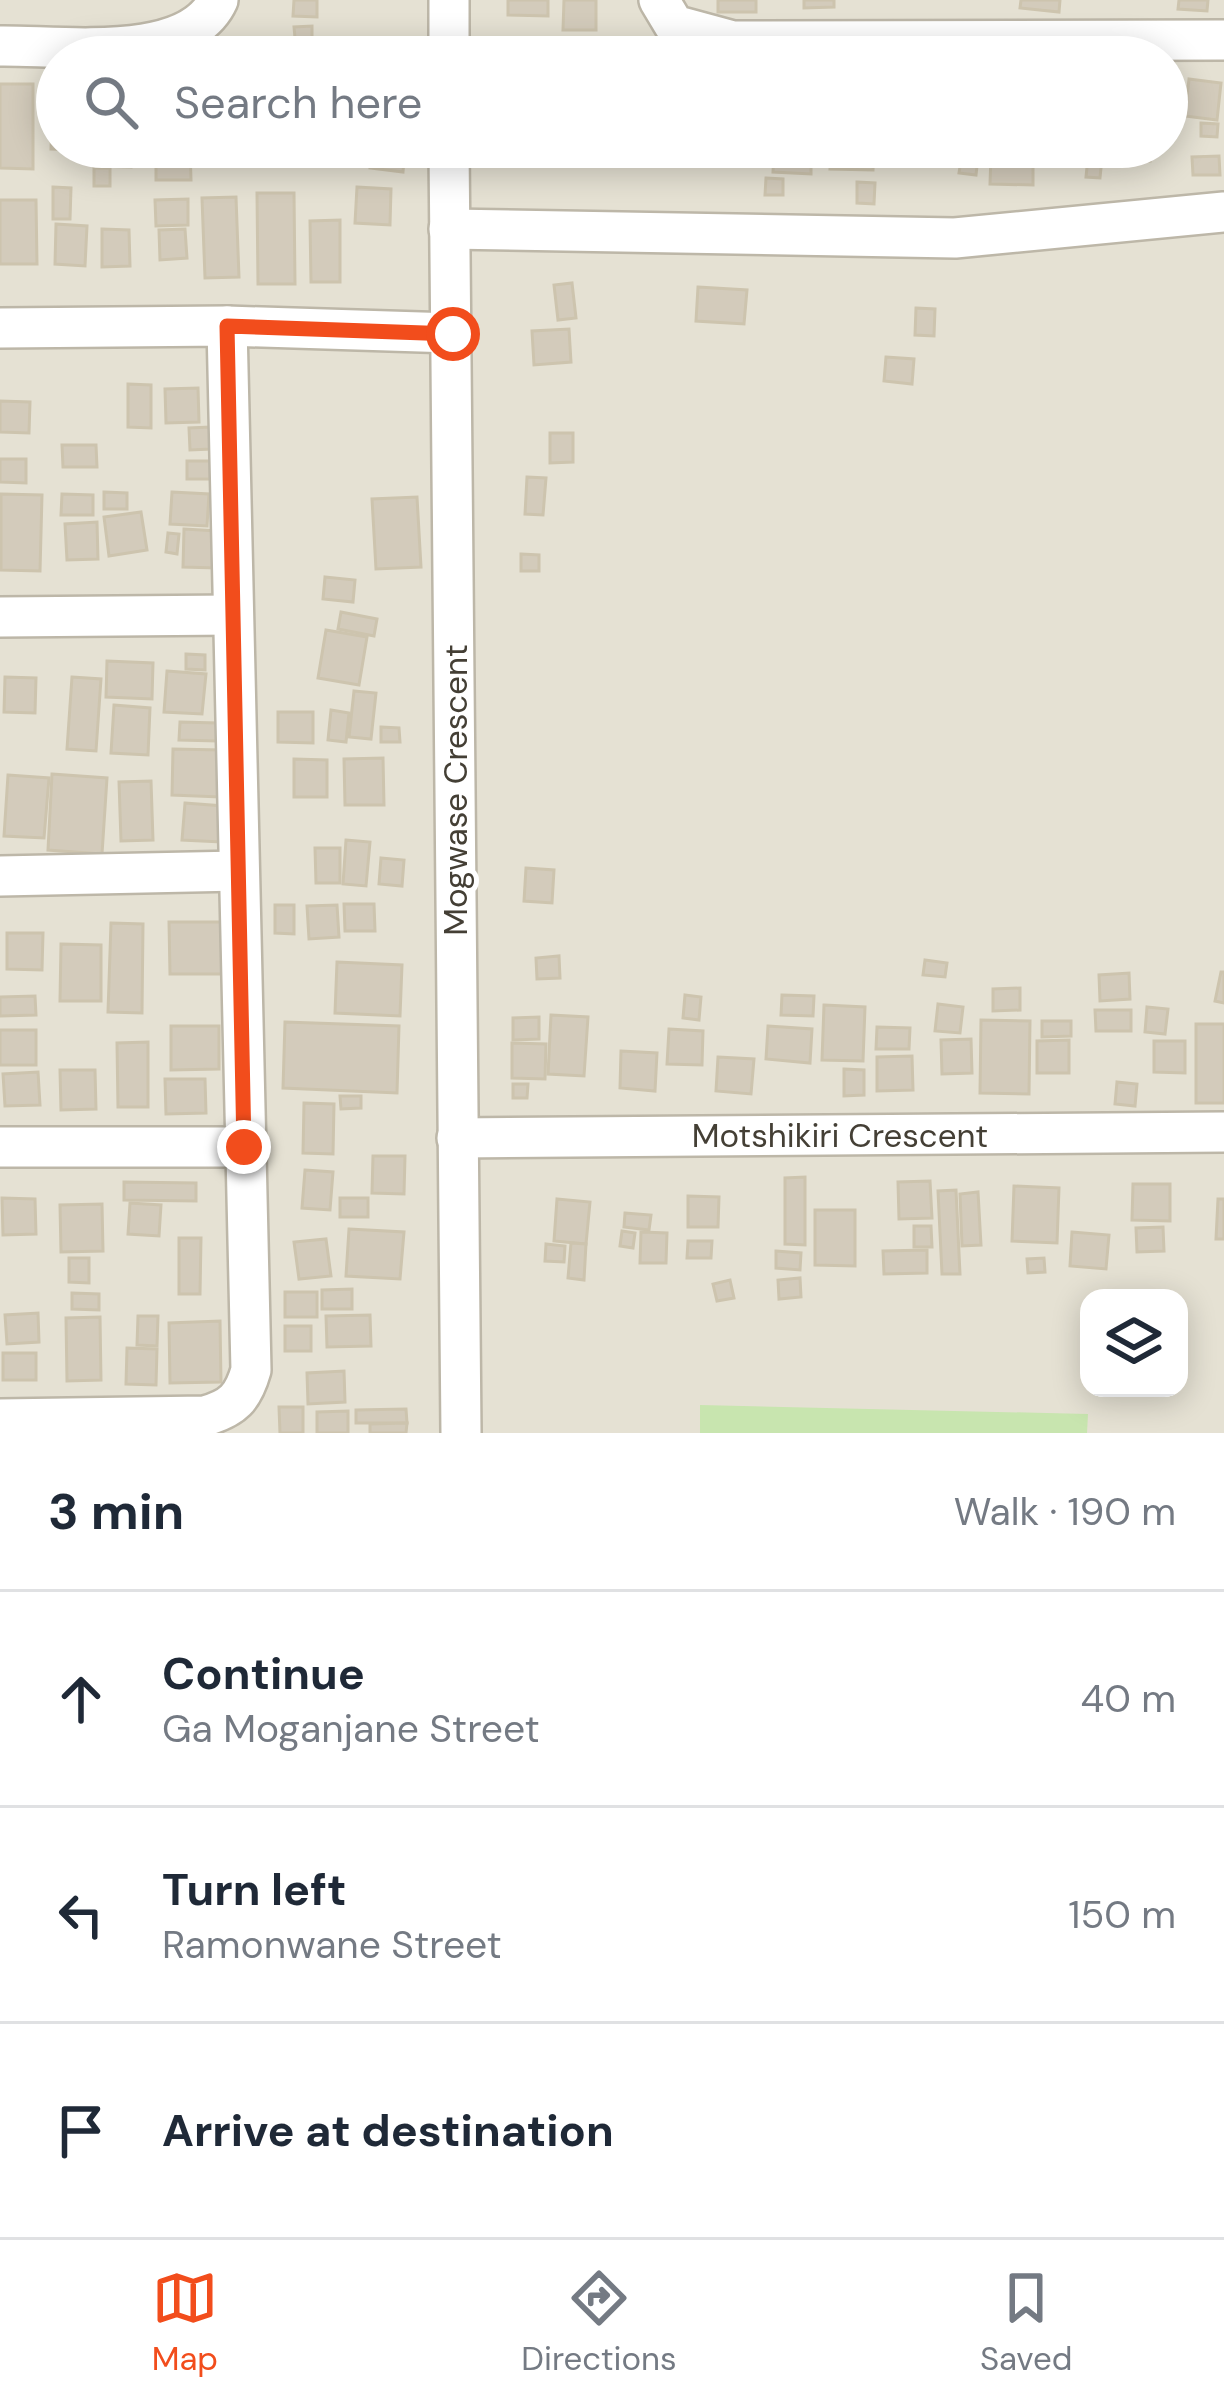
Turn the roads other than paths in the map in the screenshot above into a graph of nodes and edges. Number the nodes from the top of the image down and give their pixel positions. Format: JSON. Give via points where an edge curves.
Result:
{"nodes":[{"id":1,"x":449,"y":0,"type":"edge"},
{"id":2,"x":217,"y":4,"type":"edge"},
{"id":3,"x":667,"y":12,"type":"edge"},
{"id":4,"x":175,"y":36,"type":"edge"},
{"id":5,"x":449,"y":36,"type":"edge"},
{"id":6,"x":724,"y":36,"type":"edge"},
{"id":7,"x":1188,"y":40,"type":"edge"},
{"id":8,"x":1224,"y":40,"type":"edge"},
{"id":9,"x":0,"y":46,"type":"edge"},
{"id":10,"x":36,"y":46,"type":"edge"},
{"id":11,"x":449,"y":168,"type":"edge"},
{"id":12,"x":1224,"y":212,"type":"edge"},
{"id":13,"x":449,"y":229,"type":"junction"},
{"id":14,"x":227,"y":326,"type":"junction"},
{"id":15,"x":0,"y":328,"type":"edge"},
{"id":16,"x":453,"y":334,"type":"junction"},
{"id":17,"x":233,"y":615,"type":"junction"},
{"id":18,"x":0,"y":617,"type":"edge"},
{"id":19,"x":238,"y":871,"type":"junction"},
{"id":20,"x":0,"y":875,"type":"edge"},
{"id":21,"x":1224,"y":1132,"type":"edge"},
{"id":22,"x":457,"y":1138,"type":"junction"},
{"id":23,"x":244,"y":1147,"type":"junction"},
{"id":24,"x":0,"y":1148,"type":"edge"},
{"id":25,"x":0,"y":1419,"type":"edge"},
{"id":26,"x":461,"y":1433,"type":"edge"}],
"edges":[{"from":1,"to":5,"type":"street"},
{"from":2,"to":4,"type":"street","via":[[196,28]]},
{"from":3,"to":6,"type":"street"},
{"from":7,"to":8,"type":"street"},
{"from":9,"to":10,"type":"street"},
{"from":11,"to":13,"type":"street","name":"Mogwase Crescent"},
{"from":12,"to":13,"type":"street","via":[[955,238]]},
{"from":13,"to":16,"type":"street","name":"Mogwase Crescent"},
{"from":14,"to":15,"type":"street"},
{"from":14,"to":16,"type":"street"},
{"from":14,"to":17,"type":"street"},
{"from":16,"to":22,"type":"street","name":"Mogwase Crescent"},
{"from":17,"to":18,"type":"street"},
{"from":17,"to":19,"type":"street"},
{"from":19,"to":20,"type":"street"},
{"from":19,"to":23,"type":"street"},
{"from":21,"to":22,"type":"street","name":"Motshikiri Crescent"},
{"from":22,"to":26,"type":"street","name":"Mogwase Crescent"},
{"from":23,"to":24,"type":"street"},
{"from":23,"to":25,"type":"street","via":[[253,1345],[244,1394],[205,1416]]}]}
